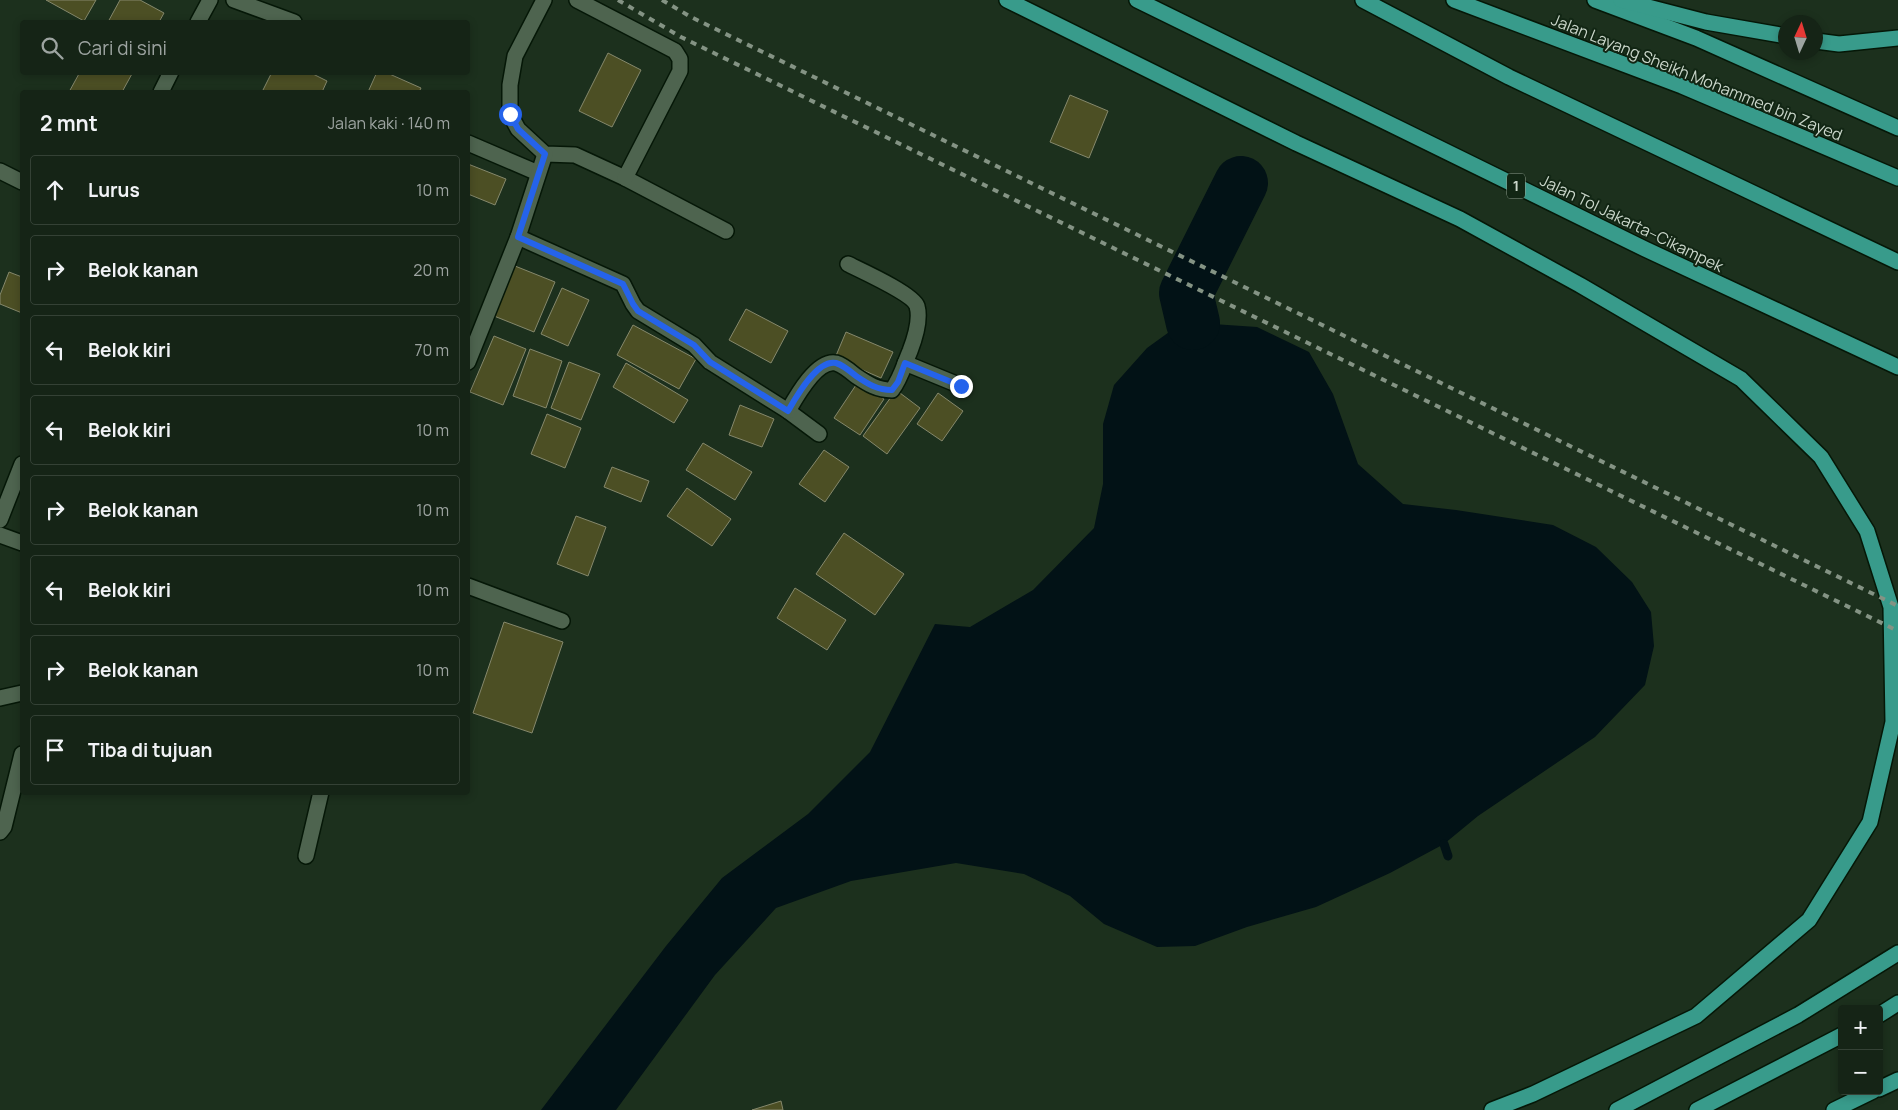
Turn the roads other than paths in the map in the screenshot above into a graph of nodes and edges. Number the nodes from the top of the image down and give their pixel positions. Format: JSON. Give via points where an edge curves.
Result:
{"nodes":[{"id":1,"x":210,"y":0,"type":"edge"},
{"id":2,"x":234,"y":0,"type":"edge"},
{"id":3,"x":544,"y":0,"type":"edge"},
{"id":4,"x":577,"y":0,"type":"edge"},
{"id":5,"x":1007,"y":0,"type":"edge"},
{"id":6,"x":1138,"y":0,"type":"edge"},
{"id":7,"x":1363,"y":0,"type":"edge"},
{"id":8,"x":1454,"y":0,"type":"edge"},
{"id":9,"x":1596,"y":0,"type":"edge"},
{"id":10,"x":1621,"y":0,"type":"edge"},
{"id":11,"x":199,"y":20,"type":"edge"},
{"id":12,"x":289,"y":20,"type":"edge"},
{"id":13,"x":1778,"y":35,"type":"edge"},
{"id":14,"x":1898,"y":38,"type":"edge"},
{"id":15,"x":1823,"y":42,"type":"edge"},
{"id":16,"x":170,"y":75,"type":"edge"},
{"id":17,"x":162,"y":90,"type":"edge"},
{"id":18,"x":1898,"y":128,"type":"edge"},
{"id":19,"x":470,"y":144,"type":"edge"},
{"id":20,"x":545,"y":154,"type":"junction"},
{"id":21,"x":0,"y":171,"type":"edge"},
{"id":22,"x":538,"y":174,"type":"junction"},
{"id":23,"x":625,"y":178,"type":"junction"},
{"id":24,"x":1898,"y":178,"type":"edge"},
{"id":25,"x":20,"y":181,"type":"edge"},
{"id":26,"x":726,"y":231,"type":"dead end"},
{"id":27,"x":518,"y":237,"type":"junction"},
{"id":28,"x":1898,"y":262,"type":"edge"},
{"id":29,"x":848,"y":264,"type":"dead end"},
{"id":30,"x":470,"y":357,"type":"edge"},
{"id":31,"x":905,"y":363,"type":"junction"},
{"id":32,"x":1898,"y":367,"type":"edge"},
{"id":33,"x":961,"y":386,"type":"dead end"},
{"id":34,"x":788,"y":411,"type":"junction"},
{"id":35,"x":819,"y":434,"type":"dead end"},
{"id":36,"x":20,"y":469,"type":"edge"},
{"id":37,"x":0,"y":520,"type":"edge"},
{"id":38,"x":0,"y":535,"type":"edge"},
{"id":39,"x":20,"y":542,"type":"edge"},
{"id":40,"x":470,"y":587,"type":"edge"},
{"id":41,"x":562,"y":621,"type":"dead end"},
{"id":42,"x":20,"y":693,"type":"edge"},
{"id":43,"x":0,"y":698,"type":"edge"},
{"id":44,"x":20,"y":768,"type":"edge"},
{"id":45,"x":320,"y":795,"type":"edge"},
{"id":46,"x":0,"y":832,"type":"edge"},
{"id":47,"x":306,"y":856,"type":"dead end"},
{"id":48,"x":1898,"y":953,"type":"edge"},
{"id":49,"x":1898,"y":1002,"type":"edge"},
{"id":50,"x":1883,"y":1012,"type":"edge"},
{"id":51,"x":1838,"y":1037,"type":"edge"},
{"id":52,"x":1898,"y":1080,"type":"edge"},
{"id":53,"x":1883,"y":1086,"type":"edge"},
{"id":54,"x":1866,"y":1095,"type":"edge"},
{"id":55,"x":1492,"y":1110,"type":"edge"},
{"id":56,"x":1616,"y":1110,"type":"edge"},
{"id":57,"x":1697,"y":1110,"type":"edge"},
{"id":58,"x":1834,"y":1110,"type":"edge"}],
"edges":[{"from":1,"to":11,"type":"street"},
{"from":2,"to":12,"type":"street"},
{"from":3,"to":20,"type":"street","via":[[515,56],[510,114],[518,129]]},
{"from":4,"to":23,"type":"street","via":[[674,51],[680,58],[680,71]]},
{"from":5,"to":55,"type":"highway","via":[[1460,220],[1580,285],[1741,379],[1821,457],[1867,532],[1891,607],[1893,722],[1870,822],[1809,920],[1696,1016],[1533,1094]]},
{"from":6,"to":32,"type":"highway","name":"Jalan Tol Jakarta–Cikampek","number":"1","via":[[1645,249]]},
{"from":7,"to":28,"type":"highway","via":[[1509,77]]},
{"from":8,"to":24,"type":"highway","name":"Jalan Layang Sheikh Mohammed bin Zayed","via":[[1682,86]]},
{"from":9,"to":18,"type":"highway","name":"Jalan Layang Sheikh Mohammed bin Zayed","via":[[1696,38]]},
{"from":10,"to":13,"type":"highway","via":[[1706,22]]},
{"from":14,"to":15,"type":"highway","via":[[1839,44]]},
{"from":16,"to":17,"type":"street"},
{"from":19,"to":22,"type":"street"},
{"from":20,"to":22,"type":"street"},
{"from":20,"to":23,"type":"street","via":[[575,155]]},
{"from":21,"to":25,"type":"street"},
{"from":22,"to":27,"type":"street"},
{"from":23,"to":26,"type":"street"},
{"from":27,"to":30,"type":"street"},
{"from":27,"to":34,"type":"street","via":[[623,284],[638,311],[694,345],[710,362]]},
{"from":29,"to":31,"type":"street","via":[[909,296],[917,304],[915,340]]},
{"from":31,"to":33,"type":"street"},
{"from":31,"to":34,"type":"street","via":[[892,390],[884,390],[867,384],[842,366],[828,363],[811,376]]},
{"from":34,"to":35,"type":"street"},
{"from":36,"to":37,"type":"street"},
{"from":38,"to":39,"type":"street"},
{"from":40,"to":41,"type":"street"},
{"from":42,"to":43,"type":"street"},
{"from":44,"to":46,"type":"street"},
{"from":45,"to":47,"type":"street"},
{"from":48,"to":56,"type":"highway","via":[[1798,1015]]},
{"from":49,"to":50,"type":"highway"},
{"from":51,"to":57,"type":"highway"},
{"from":52,"to":53,"type":"highway"},
{"from":54,"to":58,"type":"highway"}]}
